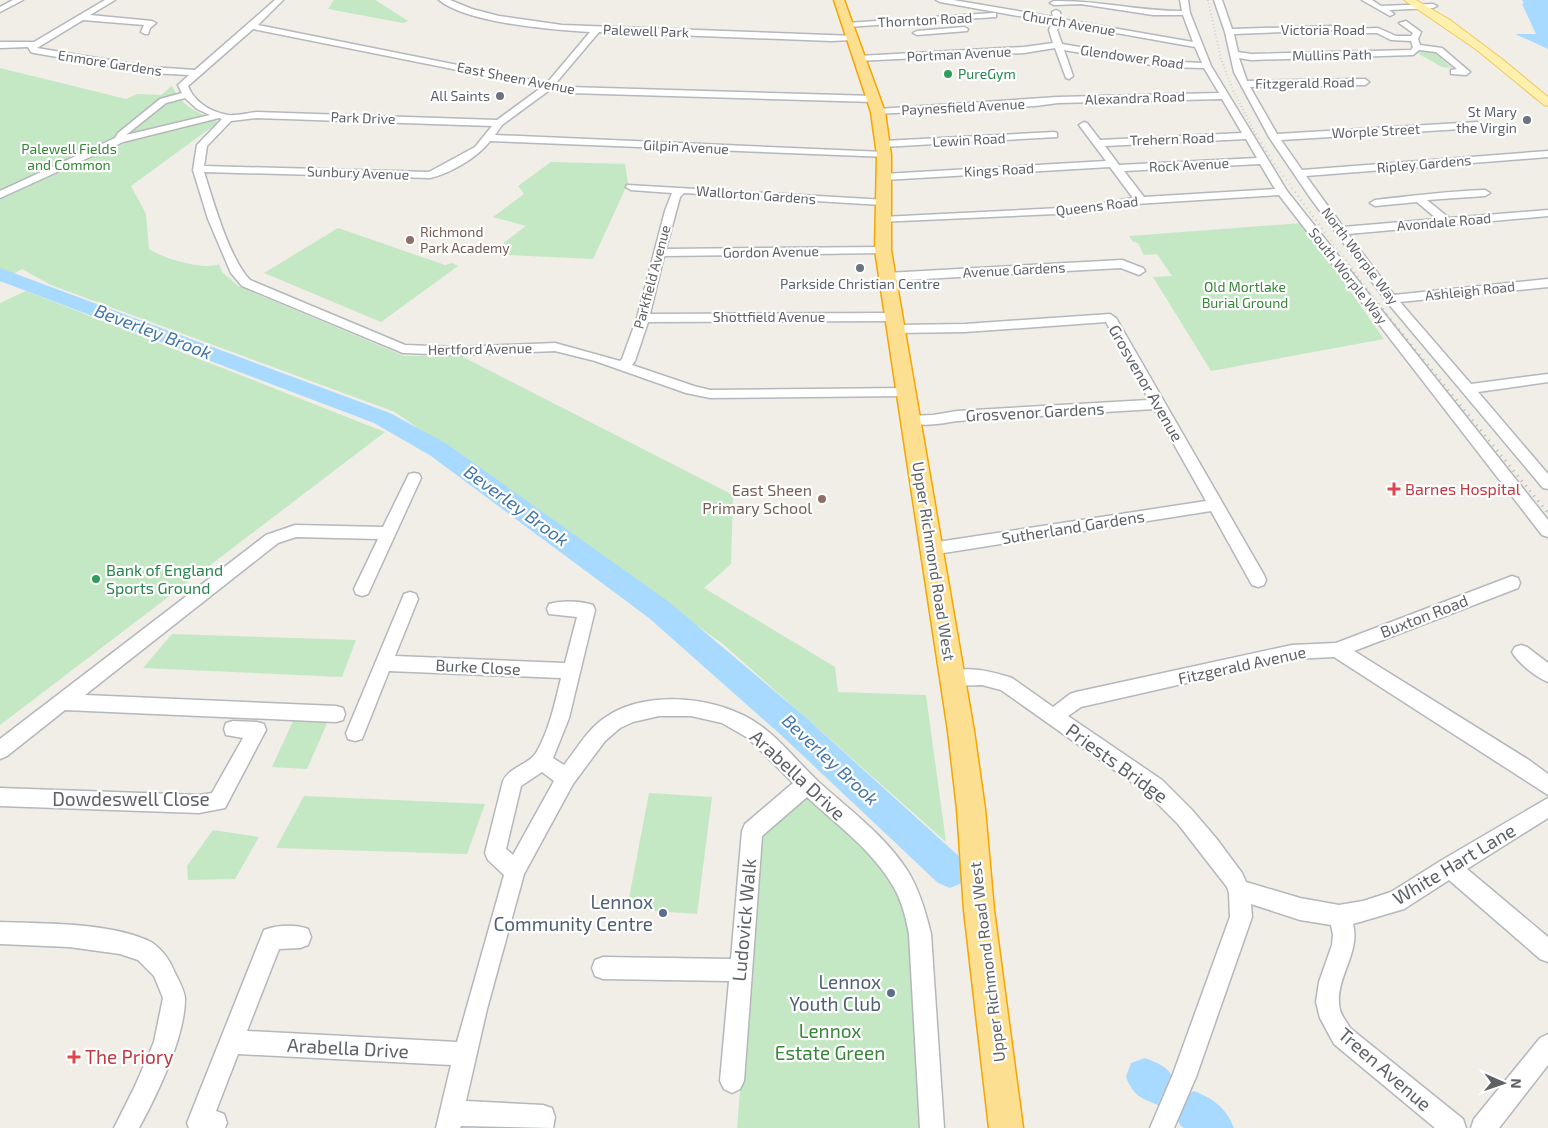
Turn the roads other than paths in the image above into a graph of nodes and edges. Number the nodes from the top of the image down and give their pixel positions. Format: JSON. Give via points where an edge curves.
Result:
{"nodes":[{"id":1,"x":18,"y":0,"type":"edge"},
{"id":2,"x":111,"y":0,"type":"edge"},
{"id":3,"x":279,"y":0,"type":"edge"},
{"id":4,"x":443,"y":0,"type":"edge"},
{"id":5,"x":840,"y":0,"type":"edge"},
{"id":6,"x":940,"y":0,"type":"edge"},
{"id":7,"x":1184,"y":0,"type":"edge"},
{"id":8,"x":1218,"y":0,"type":"edge"},
{"id":9,"x":1366,"y":0,"type":"edge"},
{"id":10,"x":1409,"y":0,"type":"edge"},
{"id":11,"x":1054,"y":1,"type":"edge"},
{"id":12,"x":1422,"y":4,"type":"edge"},
{"id":13,"x":1381,"y":8,"type":"junction"},
{"id":14,"x":0,"y":10,"type":"edge"},
{"id":15,"x":1002,"y":12,"type":"junction"},
{"id":16,"x":1186,"y":13,"type":"junction"},
{"id":17,"x":80,"y":17,"type":"junction"},
{"id":18,"x":1394,"y":17,"type":"dead end"},
{"id":19,"x":975,"y":18,"type":"junction"},
{"id":20,"x":1057,"y":21,"type":"junction"},
{"id":21,"x":1403,"y":23,"type":"dead end"},
{"id":22,"x":252,"y":26,"type":"junction"},
{"id":23,"x":597,"y":29,"type":"junction"},
{"id":24,"x":849,"y":31,"type":"junction"},
{"id":25,"x":145,"y":32,"type":"dead end"},
{"id":26,"x":917,"y":32,"type":"dead end"},
{"id":27,"x":1229,"y":32,"type":"junction"},
{"id":28,"x":36,"y":44,"type":"junction"},
{"id":29,"x":1198,"y":45,"type":"junction"},
{"id":30,"x":0,"y":46,"type":"edge"},
{"id":31,"x":1058,"y":46,"type":"junction"},
{"id":32,"x":1415,"y":46,"type":"junction"},
{"id":33,"x":1233,"y":54,"type":"junction"},
{"id":34,"x":859,"y":59,"type":"junction"},
{"id":35,"x":1497,"y":59,"type":"junction"},
{"id":36,"x":1207,"y":66,"type":"junction"},
{"id":37,"x":1454,"y":72,"type":"dead end"},
{"id":38,"x":195,"y":73,"type":"junction"},
{"id":39,"x":1069,"y":76,"type":"dead end"},
{"id":40,"x":1365,"y":82,"type":"dead end"},
{"id":41,"x":1244,"y":84,"type":"junction"},
{"id":42,"x":549,"y":86,"type":"junction"},
{"id":43,"x":186,"y":95,"type":"junction"},
{"id":44,"x":1223,"y":96,"type":"junction"},
{"id":45,"x":1048,"y":102,"type":"joint"},
{"id":46,"x":1548,"y":103,"type":"edge"},
{"id":47,"x":876,"y":105,"type":"junction"},
{"id":48,"x":224,"y":117,"type":"junction"},
{"id":49,"x":499,"y":123,"type":"junction"},
{"id":50,"x":1084,"y":125,"type":"dead end"},
{"id":51,"x":1477,"y":125,"type":"dead end"},
{"id":52,"x":1054,"y":134,"type":"dead end"},
{"id":53,"x":1248,"y":136,"type":"junction"},
{"id":54,"x":1274,"y":137,"type":"junction"},
{"id":55,"x":488,"y":138,"type":"junction"},
{"id":56,"x":120,"y":140,"type":"junction"},
{"id":57,"x":1098,"y":143,"type":"junction"},
{"id":58,"x":883,"y":150,"type":"junction"},
{"id":59,"x":1548,"y":154,"type":"edge"},
{"id":60,"x":1262,"y":161,"type":"junction"},
{"id":61,"x":1115,"y":166,"type":"junction"},
{"id":62,"x":198,"y":170,"type":"junction"},
{"id":63,"x":1300,"y":173,"type":"junction"},
{"id":64,"x":884,"y":176,"type":"junction"},
{"id":65,"x":631,"y":187,"type":"dead end"},
{"id":66,"x":682,"y":190,"type":"junction"},
{"id":67,"x":1282,"y":192,"type":"junction"},
{"id":68,"x":1485,"y":192,"type":"dead end"},
{"id":69,"x":0,"y":195,"type":"edge"},
{"id":70,"x":1419,"y":199,"type":"junction"},
{"id":71,"x":1141,"y":201,"type":"junction"},
{"id":72,"x":882,"y":202,"type":"junction"},
{"id":73,"x":1375,"y":204,"type":"dead end"},
{"id":74,"x":1548,"y":213,"type":"edge"},
{"id":75,"x":882,"y":220,"type":"junction"},
{"id":76,"x":1447,"y":222,"type":"junction"},
{"id":77,"x":1340,"y":231,"type":"junction"},
{"id":78,"x":883,"y":250,"type":"junction"},
{"id":79,"x":659,"y":253,"type":"junction"},
{"id":80,"x":1139,"y":271,"type":"dead end"},
{"id":81,"x":887,"y":277,"type":"junction"},
{"id":82,"x":1548,"y":283,"type":"edge"},
{"id":83,"x":1391,"y":298,"type":"junction"},
{"id":84,"x":643,"y":318,"type":"junction"},
{"id":85,"x":896,"y":323,"type":"junction"},
{"id":86,"x":622,"y":365,"type":"junction"},
{"id":87,"x":1548,"y":378,"type":"edge"},
{"id":88,"x":1467,"y":389,"type":"junction"},
{"id":89,"x":905,"y":392,"type":"junction"},
{"id":90,"x":1158,"y":404,"type":"junction"},
{"id":91,"x":912,"y":419,"type":"junction"},
{"id":92,"x":1542,"y":469,"type":"edge"},
{"id":93,"x":414,"y":478,"type":"dead end"},
{"id":94,"x":1548,"y":484,"type":"edge"},
{"id":95,"x":1216,"y":505,"type":"junction"},
{"id":96,"x":1548,"y":531,"type":"edge"},
{"id":97,"x":388,"y":534,"type":"junction"},
{"id":98,"x":931,"y":549,"type":"junction"},
{"id":99,"x":1258,"y":580,"type":"dead end"},
{"id":100,"x":1512,"y":583,"type":"dead end"},
{"id":101,"x":362,"y":590,"type":"dead end"},
{"id":102,"x":410,"y":599,"type":"dead end"},
{"id":103,"x":555,"y":609,"type":"dead end"},
{"id":104,"x":1337,"y":650,"type":"junction"},
{"id":105,"x":1521,"y":652,"type":"dead end"},
{"id":106,"x":383,"y":663,"type":"junction"},
{"id":107,"x":572,"y":672,"type":"junction"},
{"id":108,"x":1548,"y":674,"type":"edge"},
{"id":109,"x":952,"y":678,"type":"junction"},
{"id":110,"x":61,"y":702,"type":"junction"},
{"id":111,"x":336,"y":714,"type":"dead end"},
{"id":112,"x":1055,"y":718,"type":"junction"},
{"id":113,"x":233,"y":729,"type":"dead end"},
{"id":114,"x":355,"y":733,"type":"dead end"},
{"id":115,"x":0,"y":750,"type":"edge"},
{"id":116,"x":542,"y":760,"type":"junction"},
{"id":117,"x":566,"y":778,"type":"junction"},
{"id":118,"x":807,"y":784,"type":"junction"},
{"id":119,"x":1548,"y":786,"type":"edge"},
{"id":120,"x":0,"y":797,"type":"edge"},
{"id":121,"x":1548,"y":807,"type":"edge"},
{"id":122,"x":1449,"y":867,"type":"junction"},
{"id":123,"x":515,"y":871,"type":"junction"},
{"id":124,"x":1240,"y":892,"type":"junction"},
{"id":125,"x":1339,"y":916,"type":"junction"},
{"id":126,"x":0,"y":934,"type":"edge"},
{"id":127,"x":300,"y":936,"type":"dead end"},
{"id":128,"x":1548,"y":950,"type":"edge"},
{"id":129,"x":603,"y":968,"type":"dead end"},
{"id":130,"x":740,"y":970,"type":"junction"},
{"id":131,"x":232,"y":1042,"type":"junction"},
{"id":132,"x":1548,"y":1046,"type":"edge"},
{"id":133,"x":465,"y":1054,"type":"junction"},
{"id":134,"x":732,"y":1081,"type":"dead end"},
{"id":135,"x":450,"y":1120,"type":"edge"},
{"id":136,"x":215,"y":1123,"type":"dead end"},
{"id":137,"x":126,"y":1128,"type":"edge"},
{"id":138,"x":541,"y":1128,"type":"edge"},
{"id":139,"x":932,"y":1128,"type":"edge"},
{"id":140,"x":1006,"y":1128,"type":"edge"},
{"id":141,"x":1162,"y":1128,"type":"edge"},
{"id":142,"x":1454,"y":1128,"type":"edge"},
{"id":143,"x":1483,"y":1128,"type":"edge"}],
"edges":[{"from":1,"to":14,"type":"street"},
{"from":2,"to":17,"type":"street"},
{"from":3,"to":22,"type":"street"},
{"from":4,"to":23,"type":"street","name":"Palewell Park","via":[[488,16]]},
{"from":5,"to":24,"type":"highway","name":"Upper Richmond Road West"},
{"from":6,"to":15,"type":"street","name":"Church Avenue"},
{"from":7,"to":16,"type":"street","name":"South Worple Way"},
{"from":8,"to":27,"type":"street","name":"North Worple Way"},
{"from":9,"to":13,"type":"street"},
{"from":10,"to":12,"type":"main road"},
{"from":11,"to":16,"type":"street","via":[[1154,13]]},
{"from":11,"to":20,"type":"street"},
{"from":12,"to":13,"type":"street"},
{"from":12,"to":35,"type":"main road"},
{"from":12,"to":35,"type":"main road","via":[[1433,6],[1472,32],[1496,54]]},
{"from":13,"to":18,"type":"street"},
{"from":15,"to":19,"type":"street","name":"Thornton Road"},
{"from":15,"to":20,"type":"street","name":"Church Avenue"},
{"from":16,"to":29,"type":"street","name":"South Worple Way"},
{"from":17,"to":25,"type":"street","via":[[152,23]]},
{"from":17,"to":28,"type":"street"},
{"from":19,"to":24,"type":"street","name":"Thornton Road"},
{"from":19,"to":26,"type":"street","via":[[979,28],[944,34]]},
{"from":20,"to":29,"type":"street","name":"Church Avenue"},
{"from":20,"to":31,"type":"street","via":[[1052,30]]},
{"from":21,"to":32,"type":"street","via":[[1417,32]]},
{"from":22,"to":38,"type":"street"},
{"from":22,"to":42,"type":"street","name":"East Sheen Avenue"},
{"from":23,"to":24,"type":"street","name":"Palewell Park"},
{"from":23,"to":42,"type":"street"},
{"from":24,"to":34,"type":"highway","name":"Upper Richmond Road West"},
{"from":27,"to":32,"type":"street","name":"Victoria Road","via":[[1334,28],[1378,30]]},
{"from":27,"to":33,"type":"street","name":"North Worple Way"},
{"from":28,"to":30,"type":"street"},
{"from":28,"to":38,"type":"street","name":"Enmore Gardens","via":[[32,48],[38,51],[151,70]]},
{"from":29,"to":36,"type":"street","name":"South Worple Way"},
{"from":31,"to":34,"type":"street","name":"Portman Avenue"},
{"from":31,"to":36,"type":"street","name":"Glendower Road","via":[[1136,64]]},
{"from":31,"to":39,"type":"street"},
{"from":32,"to":33,"type":"street","name":"Mullins Path","via":[[1251,57]]},
{"from":32,"to":37,"type":"street","via":[[1440,50],[1466,72]]},
{"from":33,"to":41,"type":"street","name":"North Worple Way"},
{"from":34,"to":47,"type":"highway","name":"Upper Richmond Road West"},
{"from":35,"to":46,"type":"main road"},
{"from":36,"to":44,"type":"street","name":"South Worple Way"},
{"from":38,"to":43,"type":"street","via":[[183,85]]},
{"from":40,"to":41,"type":"street","name":"Fitzgerald Road"},
{"from":41,"to":54,"type":"street","name":"North Worple Way"},
{"from":42,"to":47,"type":"street","name":"East Sheen Avenue","via":[[569,90]]},
{"from":42,"to":49,"type":"street"},
{"from":43,"to":48,"type":"street","via":[[192,103]]},
{"from":43,"to":56,"type":"street","via":[[163,101],[121,135]]},
{"from":44,"to":45,"type":"street","name":"Alexandra Road"},
{"from":44,"to":53,"type":"street","name":"South Worple Way"},
{"from":45,"to":47,"type":"street","name":"Paynesfield Avenue"},
{"from":47,"to":58,"type":"highway","name":"Upper Richmond Road West"},
{"from":48,"to":49,"type":"street","name":"Park Drive","via":[[256,115]]},
{"from":48,"to":56,"type":"street","name":"Park Drive"},
{"from":48,"to":62,"type":"street","name":"Hertford Avenue","via":[[202,145]]},
{"from":49,"to":55,"type":"street","name":"Sunbury Avenue"},
{"from":50,"to":57,"type":"street"},
{"from":51,"to":54,"type":"street","name":"Worple Street"},
{"from":52,"to":58,"type":"street","name":"Lewin Road"},
{"from":53,"to":57,"type":"street","name":"Trehern Road"},
{"from":53,"to":60,"type":"street","name":"South Worple Way"},
{"from":54,"to":63,"type":"street","name":"North Worple Way"},
{"from":55,"to":58,"type":"street","name":"Gilpin Avenue"},
{"from":55,"to":62,"type":"street","name":"Sunbury Avenue","via":[[479,149],[430,175]]},
{"from":56,"to":69,"type":"street"},
{"from":57,"to":61,"type":"street"},
{"from":58,"to":64,"type":"highway","name":"Upper Richmond Road West"},
{"from":59,"to":63,"type":"street","name":"Ripley Gardens"},
{"from":60,"to":61,"type":"street","name":"Rock Avenue"},
{"from":60,"to":67,"type":"street","name":"South Worple Way"},
{"from":61,"to":64,"type":"street","name":"Kings Road"},
{"from":61,"to":71,"type":"street"},
{"from":62,"to":86,"type":"street","name":"Hertford Avenue","via":[[214,220],[237,273],[246,282],[403,349],[459,351],[555,347]]},
{"from":63,"to":77,"type":"street","name":"North Worple Way"},
{"from":64,"to":72,"type":"highway","name":"Upper Richmond Road West"},
{"from":65,"to":66,"type":"street","name":"Wallorton Gardens"},
{"from":66,"to":72,"type":"street","name":"Wallorton Gardens"},
{"from":66,"to":79,"type":"street","name":"Parkfield Avenue","via":[[675,196]]},
{"from":67,"to":71,"type":"street","name":"Queens Road"},
{"from":67,"to":96,"type":"street","name":"South Worple Way"},
{"from":68,"to":70,"type":"street"},
{"from":70,"to":73,"type":"street"},
{"from":70,"to":76,"type":"street"},
{"from":71,"to":75,"type":"street","name":"Queens Road","via":[[1080,210]]},
{"from":72,"to":75,"type":"highway","name":"Upper Richmond Road West"},
{"from":74,"to":76,"type":"street","name":"Avondale Road"},
{"from":75,"to":78,"type":"highway","name":"Upper Richmond Road West"},
{"from":76,"to":77,"type":"street","name":"Avondale Road"},
{"from":77,"to":83,"type":"street","name":"North Worple Way"},
{"from":78,"to":79,"type":"street","name":"Gordon Avenue"},
{"from":78,"to":81,"type":"highway","name":"Upper Richmond Road West"},
{"from":79,"to":84,"type":"street","name":"Parkfield Avenue"},
{"from":80,"to":81,"type":"street","name":"Avenue Gardens","via":[[1122,264]]},
{"from":81,"to":85,"type":"highway","name":"Upper Richmond Road West"},
{"from":82,"to":83,"type":"street","name":"Ashleigh Road"},
{"from":83,"to":88,"type":"street","name":"North Worple Way"},
{"from":84,"to":85,"type":"street","name":"Shottfield Avenue"},
{"from":84,"to":86,"type":"street","name":"Parkfield Avenue","via":[[628,361]]},
{"from":85,"to":89,"type":"highway","name":"Upper Richmond Road West"},
{"from":85,"to":90,"type":"street","name":"Grosvenor Avenue","via":[[965,328],[1110,318]]},
{"from":86,"to":89,"type":"street","name":"Hertford Avenue","via":[[710,394]]},
{"from":87,"to":88,"type":"street"},
{"from":88,"to":92,"type":"street","name":"North Worple Way"},
{"from":89,"to":91,"type":"highway","name":"Upper Richmond Road West"},
{"from":90,"to":91,"type":"street","name":"Grosvenor Gardens"},
{"from":90,"to":95,"type":"street","name":"Grosvenor Avenue"},
{"from":91,"to":98,"type":"highway","name":"Upper Richmond Road West"},
{"from":92,"to":94,"type":"street","name":"North Worple Way"},
{"from":93,"to":97,"type":"street"},
{"from":95,"to":98,"type":"street","name":"Sutherland Gardens"},
{"from":95,"to":99,"type":"street","name":"Grosvenor Avenue"},
{"from":97,"to":101,"type":"street"},
{"from":97,"to":110,"type":"street","via":[[295,531],[281,534]]},
{"from":98,"to":109,"type":"highway","name":"Upper Richmond Road West"},
{"from":100,"to":104,"type":"street","name":"Buxton Road"},
{"from":102,"to":106,"type":"street"},
{"from":103,"to":107,"type":"street","via":[[587,610]]},
{"from":104,"to":112,"type":"street","name":"Fitzgerald Avenue","via":[[1292,652],[1076,700]]},
{"from":104,"to":119,"type":"street","via":[[1522,766]]},
{"from":105,"to":108,"type":"street"},
{"from":106,"to":107,"type":"street","name":"Burke Close"},
{"from":106,"to":114,"type":"street"},
{"from":107,"to":116,"type":"street","via":[[560,718]]},
{"from":109,"to":112,"type":"street","name":"Priests Bridge","via":[[982,677],[1006,684]]},
{"from":109,"to":140,"type":"highway","name":"Upper Richmond Road West","via":[[971,809],[979,910]]},
{"from":110,"to":111,"type":"street"},
{"from":110,"to":115,"type":"street"},
{"from":112,"to":124,"type":"street","name":"Priests Bridge","via":[[1155,787],[1209,845]]},
{"from":113,"to":120,"type":"street","name":"Dowdeswell Close","via":[[257,730],[218,802]]},
{"from":116,"to":117,"type":"street"},
{"from":116,"to":123,"type":"street","via":[[513,781],[495,853]]},
{"from":117,"to":118,"type":"street","name":"Arabella Drive","via":[[598,734],[613,722],[630,714],[659,708],[691,708],[726,716],[755,732]]},
{"from":117,"to":123,"type":"street","name":"Arabella Drive"},
{"from":118,"to":130,"type":"street","name":"Ludovick Walk","via":[[752,831]]},
{"from":118,"to":139,"type":"street","name":"Arabella Drive","via":[[883,854],[902,879],[915,912],[920,934]]},
{"from":121,"to":122,"type":"street","name":"White Hart Lane"},
{"from":122,"to":125,"type":"street","name":"White Hart Lane","via":[[1396,901]]},
{"from":122,"to":128,"type":"street"},
{"from":123,"to":133,"type":"street","name":"Arabella Drive"},
{"from":124,"to":125,"type":"street","name":"White Hart Lane"},
{"from":124,"to":141,"type":"street","name":"Priests Bridge","via":[[1241,916],[1184,1077]]},
{"from":125,"to":142,"type":"street","name":"Treen Avenue","via":[[1344,935],[1327,999],[1334,1024],[1342,1036]]},
{"from":126,"to":137,"type":"street","via":[[69,936],[120,944],[145,951],[162,968],[174,998],[166,1042]]},
{"from":127,"to":131,"type":"street","via":[[272,938]]},
{"from":129,"to":130,"type":"street"},
{"from":130,"to":134,"type":"street","name":"Ludovick Walk"},
{"from":131,"to":133,"type":"street","name":"Arabella Drive"},
{"from":131,"to":136,"type":"street","via":[[199,1123]]},
{"from":132,"to":143,"type":"street"},
{"from":133,"to":135,"type":"street","name":"Arabella Drive"},
{"from":135,"to":138,"type":"street","name":"Arabella Drive","via":[[543,1117]]}]}
